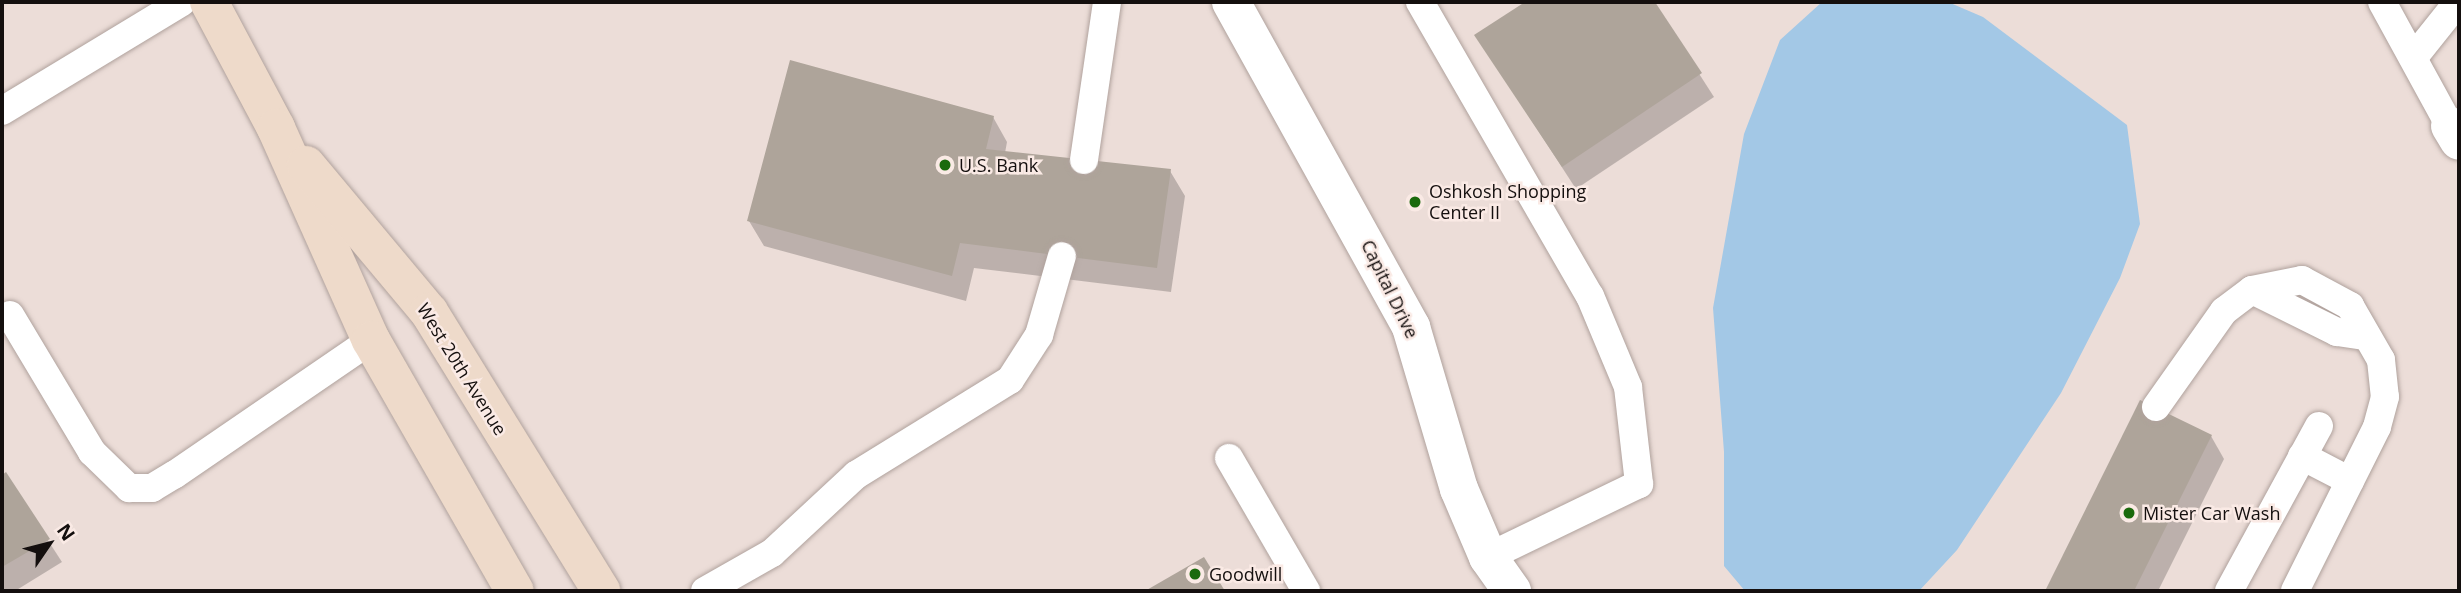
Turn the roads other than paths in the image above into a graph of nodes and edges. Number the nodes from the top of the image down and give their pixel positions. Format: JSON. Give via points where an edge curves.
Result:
{"nodes":[{"id":1,"x":1107,"y":2,"type":"edge"},
{"id":2,"x":1231,"y":2,"type":"edge"},
{"id":3,"x":1420,"y":2,"type":"edge"},
{"id":4,"x":2382,"y":2,"type":"edge"},
{"id":5,"x":2458,"y":2,"type":"edge"},
{"id":6,"x":208,"y":4,"type":"edge"},
{"id":7,"x":2414,"y":57,"type":"junction"},
{"id":8,"x":2,"y":111,"type":"edge"},
{"id":9,"x":276,"y":128,"type":"junction"},
{"id":10,"x":2455,"y":134,"type":"edge"},
{"id":11,"x":1084,"y":160,"type":"dead end"},
{"id":12,"x":1062,"y":256,"type":"dead end"},
{"id":13,"x":10,"y":314,"type":"dead end"},
{"id":14,"x":371,"y":340,"type":"junction"},
{"id":15,"x":2156,"y":407,"type":"dead end"},
{"id":16,"x":2319,"y":426,"type":"dead end"},
{"id":17,"x":2302,"y":456,"type":"junction"},
{"id":18,"x":1229,"y":458,"type":"dead end"},
{"id":19,"x":2350,"y":481,"type":"junction"},
{"id":20,"x":1488,"y":556,"type":"junction"},
{"id":21,"x":515,"y":591,"type":"edge"},
{"id":22,"x":601,"y":591,"type":"edge"},
{"id":23,"x":705,"y":591,"type":"edge"},
{"id":24,"x":1306,"y":591,"type":"edge"},
{"id":25,"x":1512,"y":591,"type":"edge"},
{"id":26,"x":2229,"y":591,"type":"edge"},
{"id":27,"x":2295,"y":591,"type":"edge"}],
"edges":[{"from":1,"to":11,"type":"lane"},
{"from":2,"to":20,"type":"street","name":"Capital Drive","via":[[1412,327],[1459,489]]},
{"from":3,"to":20,"type":"lane","via":[[1590,296],[1628,387],[1639,484]]},
{"from":4,"to":7,"type":"lane"},
{"from":5,"to":7,"type":"lane"},
{"from":6,"to":8,"type":"lane"},
{"from":6,"to":9,"type":"street","name":"West 20th Avenue"},
{"from":7,"to":10,"type":"lane"},
{"from":9,"to":14,"type":"street","name":"West 20th Avenue"},
{"from":9,"to":22,"type":"street","name":"West 20th Avenue","via":[[429,312]]},
{"from":12,"to":23,"type":"lane","via":[[1039,335],[1010,380],[856,475],[772,554]]},
{"from":13,"to":14,"type":"lane","via":[[92,452],[129,488],[152,488],[174,475]]},
{"from":14,"to":21,"type":"street","name":"West 20th Avenue"},
{"from":15,"to":19,"type":"lane","via":[[2224,311],[2252,290],[2302,280],[2327,289],[2350,306],[2381,360],[2385,397]]},
{"from":16,"to":17,"type":"lane"},
{"from":17,"to":19,"type":"lane"},
{"from":17,"to":26,"type":"lane"},
{"from":18,"to":24,"type":"lane"},
{"from":19,"to":27,"type":"lane"},
{"from":20,"to":25,"type":"street","name":"Capital Drive"}]}
